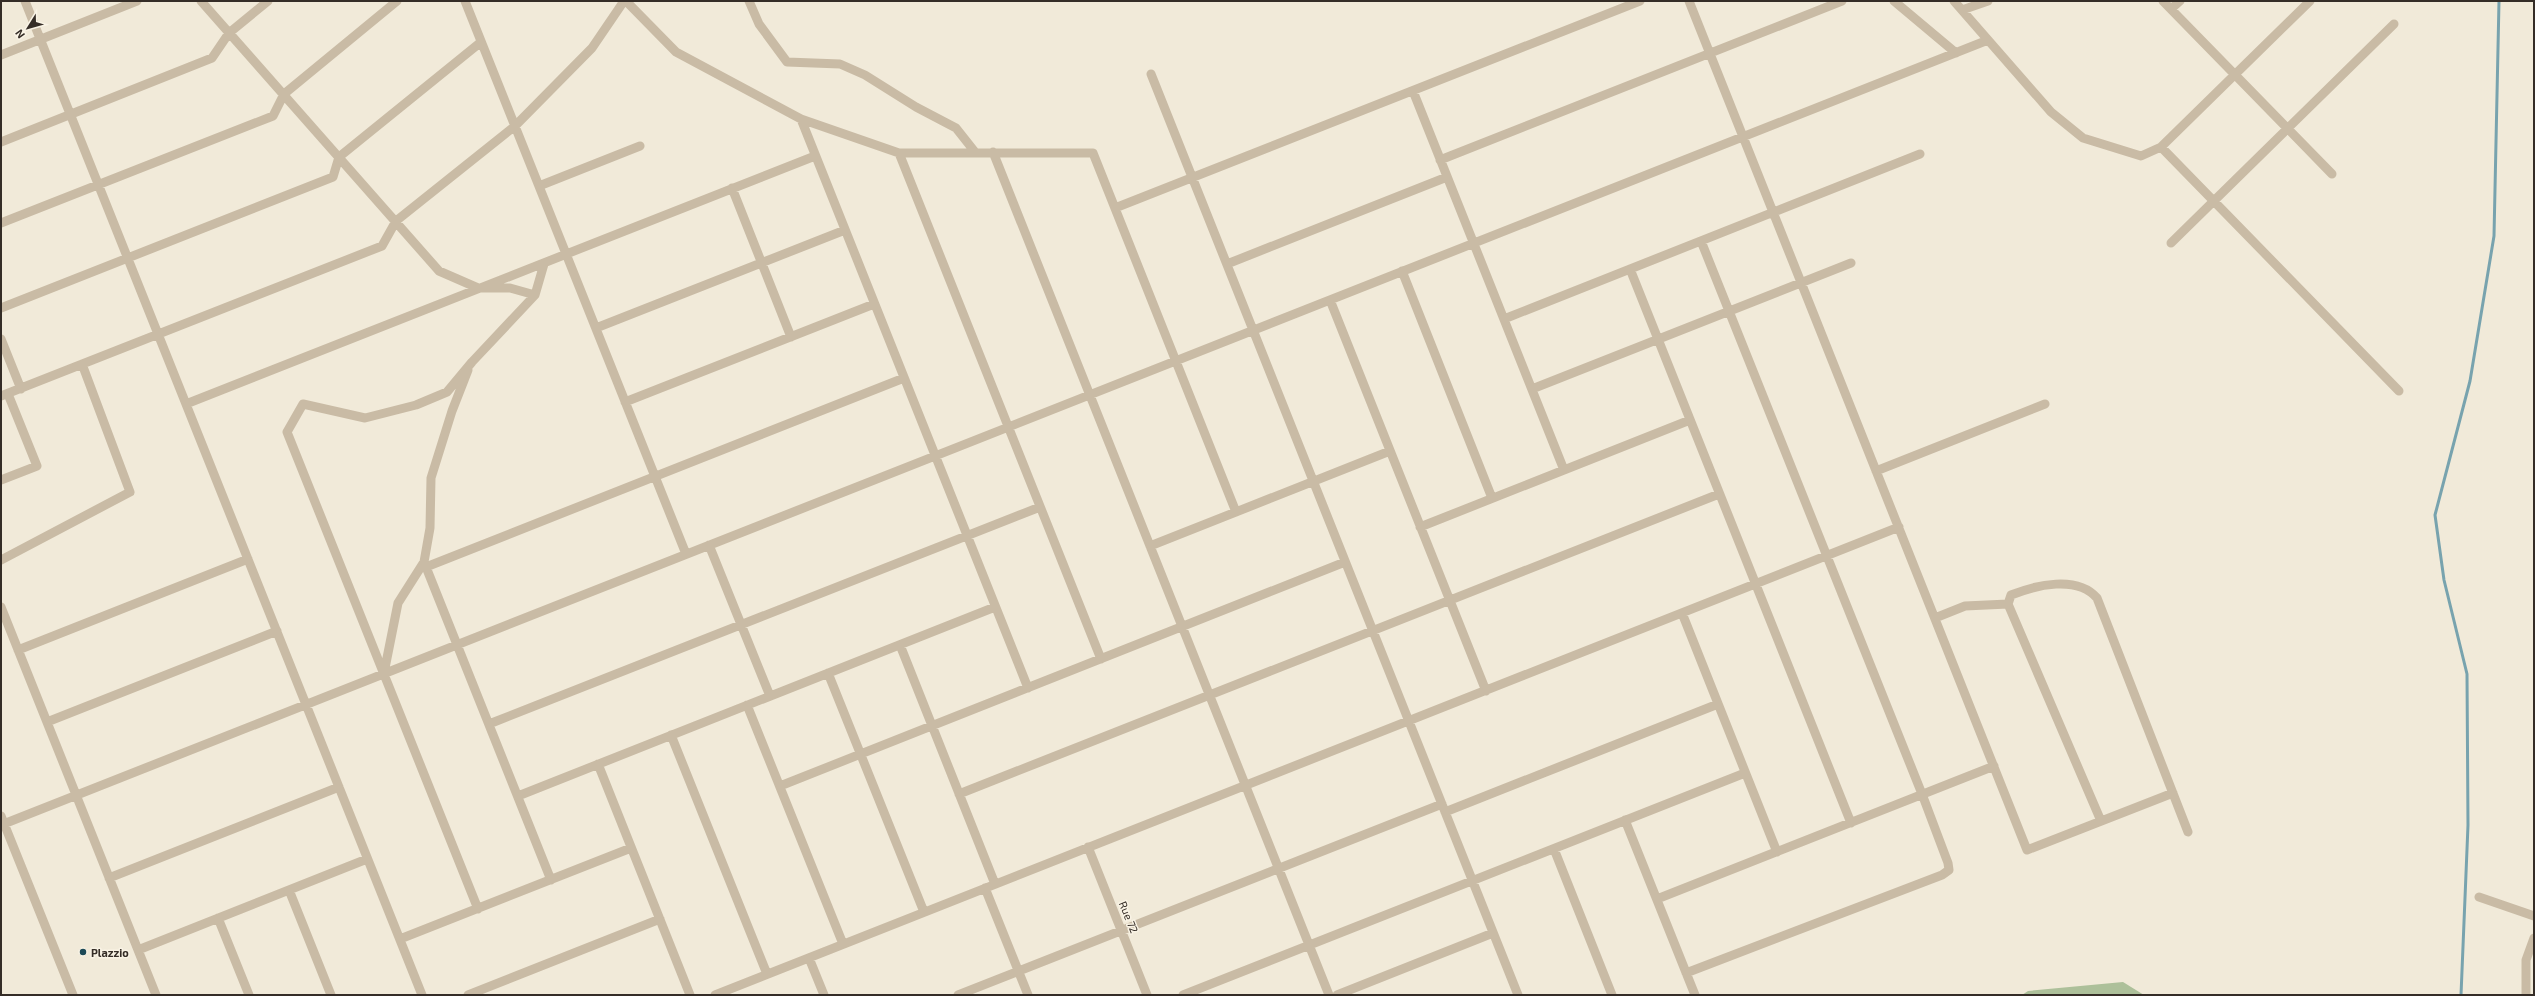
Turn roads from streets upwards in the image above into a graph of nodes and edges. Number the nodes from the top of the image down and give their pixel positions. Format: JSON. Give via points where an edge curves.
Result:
{"nodes":[{"id":1,"x":25,"y":1,"type":"edge"},
{"id":2,"x":137,"y":1,"type":"edge"},
{"id":3,"x":201,"y":1,"type":"edge"},
{"id":4,"x":268,"y":1,"type":"edge"},
{"id":5,"x":397,"y":1,"type":"edge"},
{"id":6,"x":465,"y":1,"type":"edge"},
{"id":7,"x":625,"y":1,"type":"edge"},
{"id":8,"x":749,"y":1,"type":"edge"},
{"id":9,"x":1640,"y":1,"type":"edge"},
{"id":10,"x":1689,"y":1,"type":"edge"},
{"id":11,"x":1842,"y":1,"type":"edge"},
{"id":12,"x":1894,"y":1,"type":"edge"},
{"id":13,"x":1954,"y":1,"type":"edge"},
{"id":14,"x":1988,"y":1,"type":"edge"},
{"id":15,"x":2163,"y":1,"type":"edge"},
{"id":16,"x":2180,"y":1,"type":"edge"},
{"id":17,"x":2310,"y":1,"type":"edge"},
{"id":18,"x":1962,"y":10,"type":"junction"},
{"id":19,"x":2171,"y":10,"type":"junction"},
{"id":20,"x":2394,"y":24,"type":"dead end"},
{"id":21,"x":229,"y":33,"type":"junction"},
{"id":22,"x":40,"y":39,"type":"junction"},
{"id":23,"x":1988,"y":40,"type":"junction"},
{"id":24,"x":481,"y":42,"type":"junction"},
{"id":25,"x":1956,"y":53,"type":"junction"},
{"id":26,"x":1710,"y":54,"type":"junction"},
{"id":27,"x":1,"y":55,"type":"edge"},
{"id":28,"x":1151,"y":74,"type":"dead end"},
{"id":29,"x":2235,"y":74,"type":"junction"},
{"id":30,"x":1413,"y":91,"type":"junction"},
{"id":31,"x":284,"y":94,"type":"junction"},
{"id":32,"x":70,"y":114,"type":"junction"},
{"id":33,"x":801,"y":119,"type":"junction"},
{"id":34,"x":515,"y":126,"type":"junction"},
{"id":35,"x":2288,"y":128,"type":"junction"},
{"id":36,"x":1743,"y":137,"type":"junction"},
{"id":37,"x":1,"y":142,"type":"edge"},
{"id":38,"x":640,"y":146,"type":"dead end"},
{"id":39,"x":2161,"y":147,"type":"junction"},
{"id":40,"x":975,"y":152,"type":"junction"},
{"id":41,"x":993,"y":152,"type":"junction"},
{"id":42,"x":899,"y":153,"type":"junction"},
{"id":43,"x":1920,"y":154,"type":"dead end"},
{"id":44,"x":815,"y":156,"type":"junction"},
{"id":45,"x":340,"y":157,"type":"junction"},
{"id":46,"x":1440,"y":160,"type":"junction"},
{"id":47,"x":2332,"y":174,"type":"dead end"},
{"id":48,"x":1447,"y":177,"type":"junction"},
{"id":49,"x":1192,"y":178,"type":"junction"},
{"id":50,"x":98,"y":185,"type":"junction"},
{"id":51,"x":539,"y":186,"type":"junction"},
{"id":52,"x":732,"y":188,"type":"junction"},
{"id":53,"x":2214,"y":201,"type":"junction"},
{"id":54,"x":1115,"y":208,"type":"junction"},
{"id":55,"x":1773,"y":212,"type":"junction"},
{"id":56,"x":396,"y":221,"type":"junction"},
{"id":57,"x":1,"y":223,"type":"edge"},
{"id":58,"x":845,"y":230,"type":"junction"},
{"id":59,"x":1701,"y":241,"type":"junction"},
{"id":60,"x":1474,"y":243,"type":"junction"},
{"id":61,"x":2171,"y":243,"type":"dead end"},
{"id":62,"x":566,"y":254,"type":"junction"},
{"id":63,"x":128,"y":258,"type":"junction"},
{"id":64,"x":762,"y":263,"type":"junction"},
{"id":65,"x":1851,"y":263,"type":"dead end"},
{"id":66,"x":544,"y":264,"type":"junction"},
{"id":67,"x":1227,"y":264,"type":"junction"},
{"id":68,"x":1630,"y":269,"type":"junction"},
{"id":69,"x":1402,"y":271,"type":"junction"},
{"id":70,"x":1801,"y":283,"type":"junction"},
{"id":71,"x":478,"y":288,"type":"junction"},
{"id":72,"x":535,"y":295,"type":"junction"},
{"id":73,"x":1330,"y":300,"type":"junction"},
{"id":74,"x":874,"y":304,"type":"junction"},
{"id":75,"x":1,"y":308,"type":"edge"},
{"id":76,"x":1729,"y":311,"type":"junction"},
{"id":77,"x":1504,"y":318,"type":"junction"},
{"id":78,"x":596,"y":328,"type":"junction"},
{"id":79,"x":1253,"y":330,"type":"junction"},
{"id":80,"x":158,"y":334,"type":"junction"},
{"id":81,"x":791,"y":337,"type":"junction"},
{"id":82,"x":1,"y":339,"type":"edge"},
{"id":83,"x":1658,"y":339,"type":"junction"},
{"id":84,"x":1176,"y":361,"type":"junction"},
{"id":85,"x":472,"y":362,"type":"junction"},
{"id":86,"x":82,"y":364,"type":"junction"},
{"id":87,"x":904,"y":378,"type":"junction"},
{"id":88,"x":21,"y":389,"type":"junction"},
{"id":89,"x":1532,"y":389,"type":"junction"},
{"id":90,"x":2399,"y":391,"type":"dead end"},
{"id":91,"x":5,"y":395,"type":"edge"},
{"id":92,"x":1090,"y":395,"type":"junction"},
{"id":93,"x":625,"y":402,"type":"junction"},
{"id":94,"x":186,"y":404,"type":"junction"},
{"id":95,"x":2046,"y":404,"type":"dead end"},
{"id":96,"x":1690,"y":420,"type":"junction"},
{"id":97,"x":1008,"y":427,"type":"junction"},
{"id":98,"x":1390,"y":451,"type":"junction"},
{"id":99,"x":935,"y":456,"type":"junction"},
{"id":100,"x":1564,"y":470,"type":"junction"},
{"id":101,"x":1876,"y":471,"type":"junction"},
{"id":102,"x":654,"y":476,"type":"junction"},
{"id":103,"x":1,"y":480,"type":"edge"},
{"id":104,"x":1313,"y":481,"type":"junction"},
{"id":105,"x":1720,"y":494,"type":"junction"},
{"id":106,"x":1492,"y":498,"type":"junction"},
{"id":107,"x":1040,"y":507,"type":"junction"},
{"id":108,"x":1236,"y":512,"type":"junction"},
{"id":109,"x":1420,"y":527,"type":"junction"},
{"id":110,"x":1899,"y":527,"type":"junction"},
{"id":111,"x":967,"y":536,"type":"junction"},
{"id":112,"x":709,"y":545,"type":"junction"},
{"id":113,"x":1150,"y":546,"type":"junction"},
{"id":114,"x":686,"y":554,"type":"junction"},
{"id":115,"x":1827,"y":556,"type":"junction"},
{"id":116,"x":248,"y":559,"type":"junction"},
{"id":117,"x":1,"y":560,"type":"edge"},
{"id":118,"x":1345,"y":562,"type":"junction"},
{"id":119,"x":1755,"y":584,"type":"junction"},
{"id":120,"x":1450,"y":601,"type":"junction"},
{"id":121,"x":2008,"y":604,"type":"junction"},
{"id":122,"x":1,"y":607,"type":"edge"},
{"id":123,"x":995,"y":607,"type":"junction"},
{"id":124,"x":1682,"y":613,"type":"junction"},
{"id":125,"x":1935,"y":618,"type":"junction"},
{"id":126,"x":741,"y":625,"type":"junction"},
{"id":127,"x":1182,"y":627,"type":"junction"},
{"id":128,"x":277,"y":631,"type":"junction"},
{"id":129,"x":1373,"y":631,"type":"junction"},
{"id":130,"x":457,"y":644,"type":"junction"},
{"id":131,"x":900,"y":645,"type":"junction"},
{"id":132,"x":18,"y":650,"type":"junction"},
{"id":133,"x":1101,"y":659,"type":"junction"},
{"id":134,"x":384,"y":673,"type":"junction"},
{"id":135,"x":828,"y":673,"type":"junction"},
{"id":136,"x":1028,"y":688,"type":"junction"},
{"id":137,"x":1486,"y":690,"type":"junction"},
{"id":138,"x":1210,"y":695,"type":"junction"},
{"id":139,"x":770,"y":696,"type":"junction"},
{"id":140,"x":306,"y":704,"type":"junction"},
{"id":141,"x":1718,"y":704,"type":"junction"},
{"id":142,"x":747,"y":705,"type":"junction"},
{"id":143,"x":1408,"y":721,"type":"junction"},
{"id":144,"x":47,"y":722,"type":"junction"},
{"id":145,"x":489,"y":724,"type":"junction"},
{"id":146,"x":932,"y":726,"type":"junction"},
{"id":147,"x":671,"y":735,"type":"junction"},
{"id":148,"x":860,"y":754,"type":"junction"},
{"id":149,"x":598,"y":764,"type":"junction"},
{"id":150,"x":1994,"y":766,"type":"junction"},
{"id":151,"x":1745,"y":773,"type":"junction"},
{"id":152,"x":1245,"y":785,"type":"junction"},
{"id":153,"x":780,"y":786,"type":"junction"},
{"id":154,"x":339,"y":787,"type":"junction"},
{"id":155,"x":2172,"y":793,"type":"junction"},
{"id":156,"x":959,"y":794,"type":"junction"},
{"id":157,"x":1922,"y":794,"type":"junction"},
{"id":158,"x":76,"y":795,"type":"junction"},
{"id":159,"x":518,"y":796,"type":"junction"},
{"id":160,"x":1443,"y":808,"type":"junction"},
{"id":161,"x":1626,"y":820,"type":"junction"},
{"id":162,"x":2,"y":821,"type":"edge"},
{"id":163,"x":2101,"y":821,"type":"junction"},
{"id":164,"x":1850,"y":823,"type":"junction"},
{"id":165,"x":2188,"y":832,"type":"dead end"},
{"id":166,"x":1088,"y":847,"type":"junction"},
{"id":167,"x":631,"y":848,"type":"junction"},
{"id":168,"x":1554,"y":848,"type":"junction"},
{"id":169,"x":1777,"y":852,"type":"junction"},
{"id":170,"x":367,"y":859,"type":"junction"},
{"id":171,"x":1279,"y":868,"type":"junction"},
{"id":172,"x":109,"y":878,"type":"junction"},
{"id":173,"x":551,"y":880,"type":"junction"},
{"id":174,"x":1472,"y":881,"type":"junction"},
{"id":175,"x":995,"y":884,"type":"junction"},
{"id":176,"x":985,"y":888,"type":"junction"},
{"id":177,"x":289,"y":890,"type":"junction"},
{"id":178,"x":2479,"y":897,"type":"dead end"},
{"id":179,"x":1657,"y":899,"type":"junction"},
{"id":180,"x":478,"y":908,"type":"junction"},
{"id":181,"x":924,"y":912,"type":"junction"},
{"id":182,"x":2534,"y":916,"type":"edge"},
{"id":183,"x":218,"y":918,"type":"junction"},
{"id":184,"x":660,"y":919,"type":"junction"},
{"id":185,"x":1121,"y":931,"type":"junction"},
{"id":186,"x":1493,"y":933,"type":"junction"},
{"id":187,"x":2534,"y":938,"type":"edge"},
{"id":188,"x":400,"y":940,"type":"junction"},
{"id":189,"x":843,"y":944,"type":"junction"},
{"id":190,"x":1309,"y":945,"type":"junction"},
{"id":191,"x":138,"y":950,"type":"junction"},
{"id":192,"x":809,"y":958,"type":"junction"},
{"id":193,"x":1018,"y":971,"type":"junction"},
{"id":194,"x":1686,"y":973,"type":"junction"},
{"id":195,"x":767,"y":974,"type":"junction"},
{"id":196,"x":72,"y":995,"type":"edge"},
{"id":197,"x":156,"y":995,"type":"edge"},
{"id":198,"x":249,"y":995,"type":"edge"},
{"id":199,"x":331,"y":995,"type":"edge"},
{"id":200,"x":422,"y":995,"type":"edge"},
{"id":201,"x":468,"y":995,"type":"edge"},
{"id":202,"x":690,"y":995,"type":"edge"},
{"id":203,"x":715,"y":995,"type":"edge"},
{"id":204,"x":824,"y":995,"type":"edge"},
{"id":205,"x":958,"y":995,"type":"edge"},
{"id":206,"x":1028,"y":995,"type":"edge"},
{"id":207,"x":1147,"y":995,"type":"edge"},
{"id":208,"x":1183,"y":995,"type":"edge"},
{"id":209,"x":1329,"y":995,"type":"edge"},
{"id":210,"x":1337,"y":995,"type":"edge"},
{"id":211,"x":1518,"y":995,"type":"edge"},
{"id":212,"x":1612,"y":995,"type":"edge"},
{"id":213,"x":1695,"y":995,"type":"edge"},
{"id":214,"x":2526,"y":995,"type":"edge"}],
"edges":[{"from":1,"to":22,"type":"street"},
{"from":2,"to":22,"type":"street"},
{"from":3,"to":21,"type":"street"},
{"from":4,"to":21,"type":"street"},
{"from":5,"to":31,"type":"street"},
{"from":6,"to":24,"type":"street"},
{"from":7,"to":33,"type":"street","via":[[676,52]]},
{"from":7,"to":34,"type":"street","via":[[592,48]]},
{"from":8,"to":40,"type":"street","via":[[759,24],[787,62],[840,64],[865,75],[956,128]]},
{"from":9,"to":30,"type":"street"},
{"from":10,"to":26,"type":"street"},
{"from":11,"to":26,"type":"street"},
{"from":12,"to":25,"type":"street"},
{"from":13,"to":18,"type":"street"},
{"from":14,"to":18,"type":"street"},
{"from":15,"to":19,"type":"street"},
{"from":16,"to":19,"type":"street"},
{"from":17,"to":29,"type":"street"},
{"from":18,"to":23,"type":"street"},
{"from":19,"to":29,"type":"street"},
{"from":20,"to":35,"type":"street"},
{"from":21,"to":31,"type":"street"},
{"from":21,"to":32,"type":"street","via":[[212,58]]},
{"from":22,"to":27,"type":"street"},
{"from":22,"to":32,"type":"street"},
{"from":23,"to":25,"type":"street"},
{"from":23,"to":39,"type":"street","via":[[2051,112],[2083,138],[2141,156]]},
{"from":24,"to":34,"type":"street"},
{"from":24,"to":45,"type":"street"},
{"from":25,"to":36,"type":"street"},
{"from":26,"to":36,"type":"street"},
{"from":26,"to":46,"type":"street"},
{"from":28,"to":49,"type":"street"},
{"from":29,"to":35,"type":"street"},
{"from":29,"to":39,"type":"street"},
{"from":30,"to":46,"type":"street"},
{"from":30,"to":49,"type":"street"},
{"from":31,"to":45,"type":"street"},
{"from":31,"to":50,"type":"street","via":[[273,116]]},
{"from":32,"to":37,"type":"street"},
{"from":32,"to":50,"type":"street"},
{"from":33,"to":42,"type":"street"},
{"from":33,"to":44,"type":"street"},
{"from":34,"to":51,"type":"street"},
{"from":34,"to":56,"type":"street"},
{"from":35,"to":47,"type":"street"},
{"from":35,"to":53,"type":"street"},
{"from":36,"to":55,"type":"street"},
{"from":36,"to":60,"type":"street"},
{"from":38,"to":51,"type":"street"},
{"from":39,"to":53,"type":"street"},
{"from":40,"to":41,"type":"street"},
{"from":40,"to":42,"type":"street"},
{"from":41,"to":54,"type":"street","via":[[1093,153]]},
{"from":41,"to":92,"type":"street"},
{"from":42,"to":97,"type":"street"},
{"from":43,"to":55,"type":"street"},
{"from":44,"to":52,"type":"street"},
{"from":44,"to":58,"type":"street"},
{"from":45,"to":56,"type":"street"},
{"from":45,"to":63,"type":"street","via":[[333,177]]},
{"from":46,"to":48,"type":"street"},
{"from":48,"to":60,"type":"street"},
{"from":48,"to":67,"type":"street"},
{"from":49,"to":54,"type":"street"},
{"from":49,"to":67,"type":"street"},
{"from":50,"to":57,"type":"street"},
{"from":50,"to":63,"type":"street"},
{"from":51,"to":62,"type":"street"},
{"from":52,"to":62,"type":"street"},
{"from":52,"to":64,"type":"street"},
{"from":53,"to":61,"type":"street"},
{"from":53,"to":90,"type":"street"},
{"from":54,"to":84,"type":"street"},
{"from":55,"to":59,"type":"street"},
{"from":55,"to":70,"type":"street"},
{"from":56,"to":71,"type":"street","via":[[439,271]]},
{"from":56,"to":80,"type":"street","via":[[382,246]]},
{"from":58,"to":64,"type":"street"},
{"from":58,"to":74,"type":"street"},
{"from":59,"to":68,"type":"street"},
{"from":59,"to":76,"type":"street"},
{"from":60,"to":69,"type":"street"},
{"from":60,"to":77,"type":"street"},
{"from":62,"to":66,"type":"street"},
{"from":62,"to":78,"type":"street"},
{"from":63,"to":75,"type":"street"},
{"from":63,"to":80,"type":"street"},
{"from":64,"to":78,"type":"street"},
{"from":64,"to":81,"type":"street"},
{"from":65,"to":70,"type":"street"},
{"from":66,"to":71,"type":"street"},
{"from":66,"to":72,"type":"street"},
{"from":67,"to":79,"type":"street"},
{"from":68,"to":77,"type":"street"},
{"from":68,"to":83,"type":"street"},
{"from":69,"to":73,"type":"street"},
{"from":69,"to":106,"type":"street"},
{"from":70,"to":76,"type":"street"},
{"from":70,"to":101,"type":"street"},
{"from":71,"to":72,"type":"street","via":[[510,288]]},
{"from":71,"to":94,"type":"street"},
{"from":72,"to":85,"type":"street"},
{"from":73,"to":79,"type":"street"},
{"from":73,"to":98,"type":"street"},
{"from":74,"to":81,"type":"street"},
{"from":74,"to":87,"type":"street"},
{"from":76,"to":83,"type":"street"},
{"from":76,"to":115,"type":"street"},
{"from":77,"to":89,"type":"street"},
{"from":78,"to":93,"type":"street"},
{"from":79,"to":84,"type":"street"},
{"from":79,"to":104,"type":"street"},
{"from":80,"to":86,"type":"street"},
{"from":80,"to":94,"type":"street"},
{"from":81,"to":93,"type":"street"},
{"from":82,"to":88,"type":"street"},
{"from":83,"to":89,"type":"street"},
{"from":83,"to":96,"type":"street"},
{"from":84,"to":92,"type":"street"},
{"from":84,"to":108,"type":"street"},
{"from":85,"to":134,"type":"street","via":[[452,411],[431,478],[430,528],[424,562],[398,603]]},
{"from":85,"to":134,"type":"street","via":[[447,392],[416,405],[365,418],[303,404],[287,432]]},
{"from":86,"to":88,"type":"street"},
{"from":86,"to":117,"type":"street","via":[[130,492]]},
{"from":87,"to":99,"type":"street"},
{"from":87,"to":102,"type":"street"},
{"from":88,"to":91,"type":"street"},
{"from":89,"to":100,"type":"street"},
{"from":91,"to":103,"type":"street","via":[[37,466]]},
{"from":92,"to":97,"type":"street"},
{"from":92,"to":113,"type":"street"},
{"from":93,"to":102,"type":"street"},
{"from":94,"to":116,"type":"street"},
{"from":95,"to":101,"type":"street"},
{"from":96,"to":100,"type":"street"},
{"from":96,"to":105,"type":"street"},
{"from":97,"to":99,"type":"street"},
{"from":97,"to":107,"type":"street"},
{"from":98,"to":104,"type":"street"},
{"from":98,"to":109,"type":"street"},
{"from":99,"to":111,"type":"street"},
{"from":99,"to":112,"type":"street"},
{"from":100,"to":106,"type":"street"},
{"from":101,"to":110,"type":"street"},
{"from":102,"to":114,"type":"street"},
{"from":102,"to":130,"type":"street","via":[[426,567]]},
{"from":104,"to":108,"type":"street"},
{"from":104,"to":118,"type":"street"},
{"from":105,"to":119,"type":"street"},
{"from":105,"to":120,"type":"street"},
{"from":106,"to":109,"type":"street"},
{"from":107,"to":111,"type":"street"},
{"from":107,"to":133,"type":"street"},
{"from":108,"to":113,"type":"street"},
{"from":109,"to":120,"type":"street"},
{"from":110,"to":115,"type":"street"},
{"from":110,"to":125,"type":"street"},
{"from":111,"to":123,"type":"street"},
{"from":111,"to":126,"type":"street"},
{"from":112,"to":114,"type":"street"},
{"from":112,"to":126,"type":"street"},
{"from":113,"to":127,"type":"street"},
{"from":114,"to":130,"type":"street"},
{"from":115,"to":119,"type":"street"},
{"from":115,"to":157,"type":"street"},
{"from":116,"to":128,"type":"street"},
{"from":116,"to":132,"type":"street"},
{"from":118,"to":127,"type":"street"},
{"from":118,"to":129,"type":"street"},
{"from":119,"to":124,"type":"street"},
{"from":119,"to":164,"type":"street"},
{"from":120,"to":129,"type":"street"},
{"from":120,"to":137,"type":"street"},
{"from":121,"to":125,"type":"street","via":[[1965,606]]},
{"from":121,"to":155,"type":"street","via":[[2011,595],[2028,588],[2070,584],[2090,590],[2097,598]]},
{"from":121,"to":163,"type":"street"},
{"from":122,"to":132,"type":"street"},
{"from":123,"to":131,"type":"street"},
{"from":123,"to":136,"type":"street"},
{"from":124,"to":137,"type":"street"},
{"from":124,"to":141,"type":"street"},
{"from":125,"to":150,"type":"street"},
{"from":126,"to":139,"type":"street"},
{"from":126,"to":145,"type":"street"},
{"from":127,"to":133,"type":"street"},
{"from":127,"to":138,"type":"street"},
{"from":128,"to":140,"type":"street"},
{"from":128,"to":144,"type":"street"},
{"from":129,"to":138,"type":"street"},
{"from":129,"to":143,"type":"street"},
{"from":130,"to":134,"type":"street"},
{"from":130,"to":145,"type":"street"},
{"from":131,"to":135,"type":"street"},
{"from":131,"to":146,"type":"street"},
{"from":132,"to":144,"type":"street"},
{"from":133,"to":136,"type":"street"},
{"from":134,"to":140,"type":"street"},
{"from":134,"to":180,"type":"street"},
{"from":135,"to":139,"type":"street"},
{"from":135,"to":148,"type":"street"},
{"from":136,"to":146,"type":"street"},
{"from":137,"to":143,"type":"street"},
{"from":138,"to":152,"type":"street"},
{"from":138,"to":156,"type":"street"},
{"from":139,"to":142,"type":"street"},
{"from":140,"to":154,"type":"street"},
{"from":140,"to":158,"type":"street"},
{"from":141,"to":151,"type":"street"},
{"from":141,"to":160,"type":"street"},
{"from":142,"to":147,"type":"street"},
{"from":142,"to":153,"type":"street"},
{"from":143,"to":152,"type":"street"},
{"from":143,"to":160,"type":"street"},
{"from":144,"to":158,"type":"street"},
{"from":145,"to":159,"type":"street"},
{"from":146,"to":148,"type":"street"},
{"from":146,"to":156,"type":"street"},
{"from":147,"to":149,"type":"street"},
{"from":147,"to":195,"type":"street"},
{"from":148,"to":153,"type":"street"},
{"from":148,"to":181,"type":"street"},
{"from":149,"to":159,"type":"street"},
{"from":149,"to":167,"type":"street"},
{"from":150,"to":157,"type":"street"},
{"from":150,"to":163,"type":"street","via":[[2027,850]]},
{"from":151,"to":161,"type":"street"},
{"from":151,"to":169,"type":"street"},
{"from":152,"to":166,"type":"street"},
{"from":152,"to":171,"type":"street"},
{"from":153,"to":189,"type":"street"},
{"from":154,"to":170,"type":"street"},
{"from":154,"to":172,"type":"street"},
{"from":155,"to":163,"type":"street"},
{"from":155,"to":165,"type":"street"},
{"from":156,"to":175,"type":"street"},
{"from":157,"to":164,"type":"street"},
{"from":157,"to":194,"type":"street","via":[[1949,870],[1942,875]]},
{"from":158,"to":162,"type":"street"},
{"from":158,"to":172,"type":"street"},
{"from":159,"to":173,"type":"street"},
{"from":160,"to":171,"type":"street"},
{"from":160,"to":174,"type":"street"},
{"from":161,"to":168,"type":"street"},
{"from":161,"to":179,"type":"street"},
{"from":162,"to":196,"type":"street"},
{"from":164,"to":169,"type":"street"},
{"from":166,"to":175,"type":"street"},
{"from":166,"to":185,"type":"street","name":"Rue 72"},
{"from":167,"to":173,"type":"street"},
{"from":167,"to":184,"type":"street"},
{"from":168,"to":174,"type":"street"},
{"from":168,"to":212,"type":"street"},
{"from":169,"to":179,"type":"street"},
{"from":170,"to":177,"type":"street"},
{"from":170,"to":188,"type":"street"},
{"from":171,"to":185,"type":"street"},
{"from":171,"to":190,"type":"street"},
{"from":172,"to":191,"type":"street"},
{"from":173,"to":180,"type":"street"},
{"from":174,"to":186,"type":"street"},
{"from":174,"to":190,"type":"street"},
{"from":175,"to":176,"type":"street"},
{"from":176,"to":181,"type":"street"},
{"from":176,"to":193,"type":"street"},
{"from":177,"to":183,"type":"street"},
{"from":177,"to":199,"type":"street"},
{"from":178,"to":182,"type":"street"},
{"from":179,"to":194,"type":"street"},
{"from":180,"to":188,"type":"street"},
{"from":181,"to":189,"type":"street"},
{"from":183,"to":191,"type":"street"},
{"from":183,"to":198,"type":"street"},
{"from":184,"to":201,"type":"street"},
{"from":184,"to":202,"type":"street"},
{"from":185,"to":193,"type":"street"},
{"from":185,"to":207,"type":"street","name":"Rue 72"},
{"from":186,"to":210,"type":"street"},
{"from":186,"to":211,"type":"street"},
{"from":187,"to":214,"type":"street","via":[[2526,960]]},
{"from":188,"to":200,"type":"street"},
{"from":189,"to":192,"type":"street"},
{"from":190,"to":208,"type":"street"},
{"from":190,"to":209,"type":"street"},
{"from":191,"to":197,"type":"street"},
{"from":192,"to":195,"type":"street"},
{"from":192,"to":204,"type":"street"},
{"from":193,"to":205,"type":"street"},
{"from":193,"to":206,"type":"street"},
{"from":194,"to":213,"type":"street"},
{"from":195,"to":203,"type":"street"}]}
